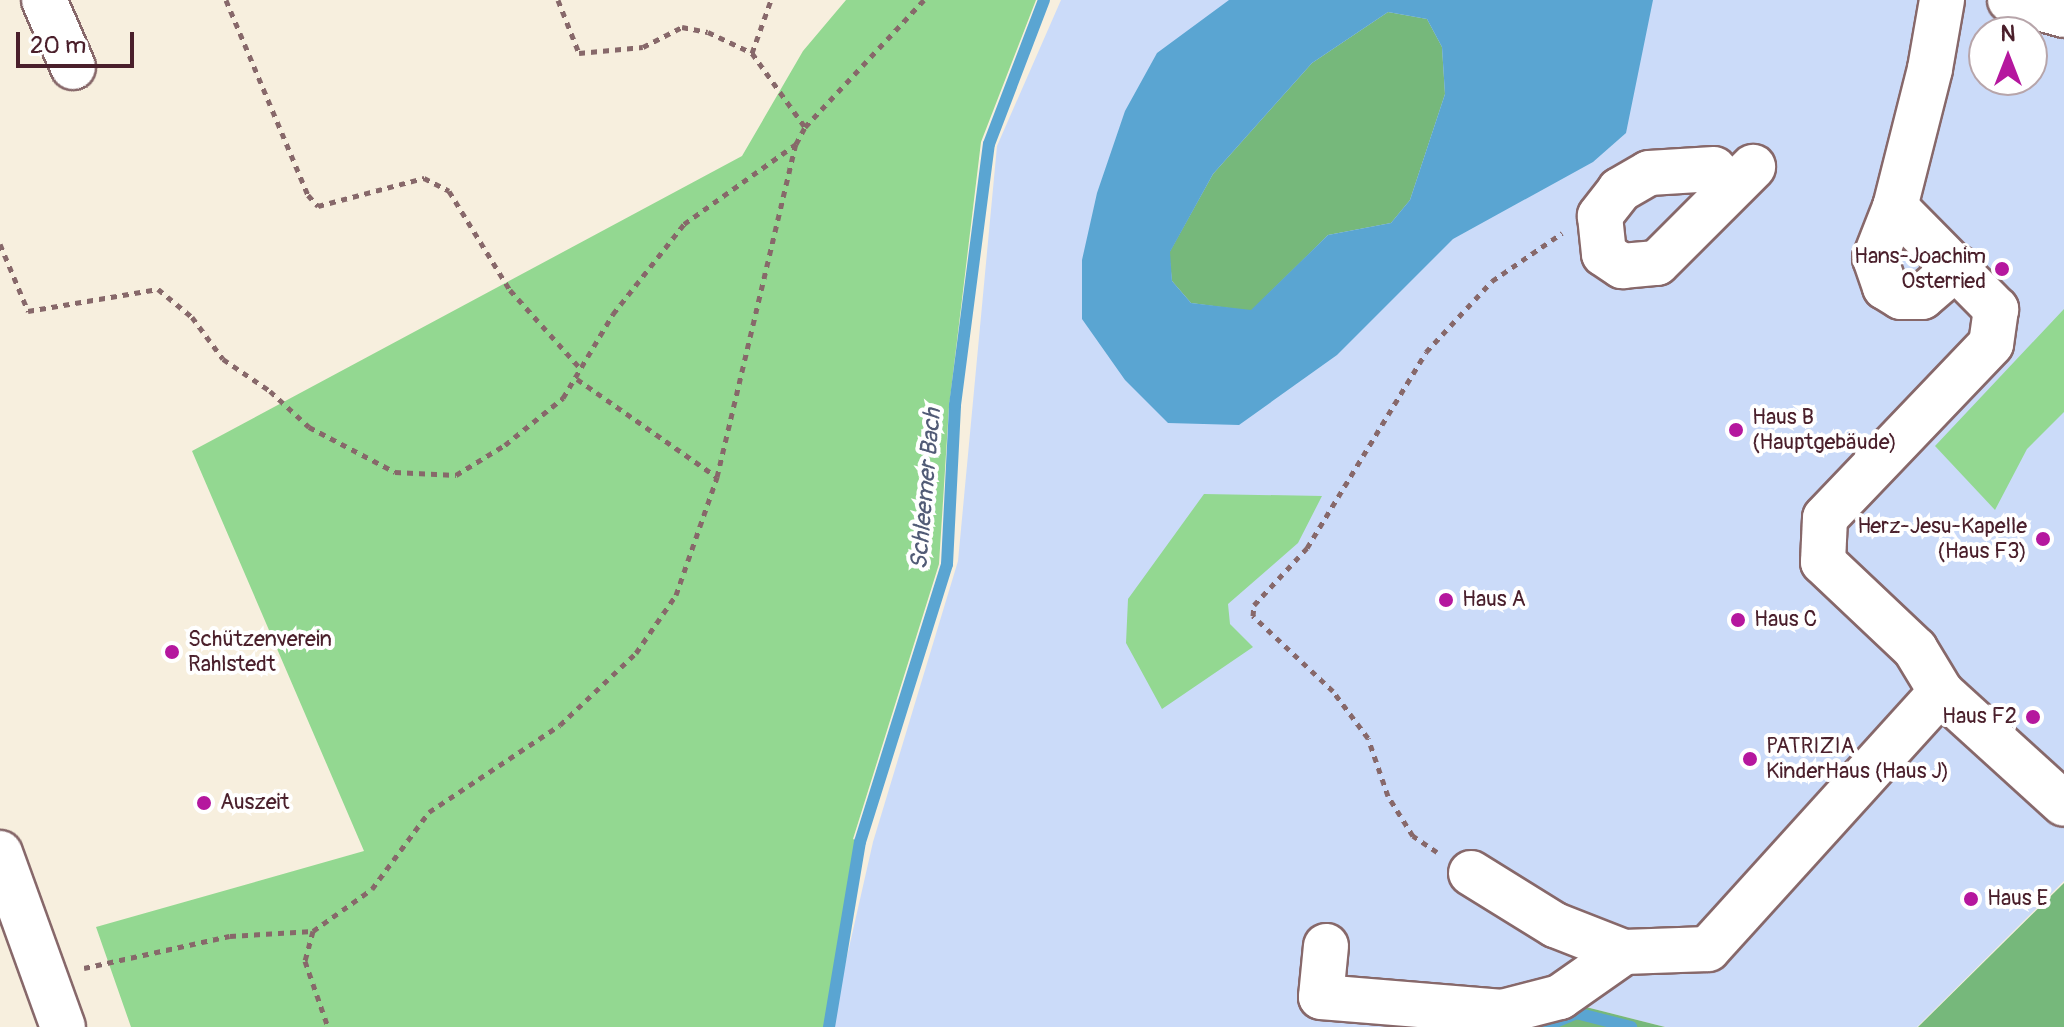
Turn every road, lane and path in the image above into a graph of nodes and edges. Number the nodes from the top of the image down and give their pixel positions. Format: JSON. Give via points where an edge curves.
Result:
{"nodes":[{"id":1,"x":44,"y":0,"type":"edge"},
{"id":2,"x":226,"y":0,"type":"edge"},
{"id":3,"x":558,"y":0,"type":"edge"},
{"id":4,"x":771,"y":0,"type":"edge"},
{"id":5,"x":924,"y":0,"type":"edge"},
{"id":6,"x":1942,"y":0,"type":"edge"},
{"id":7,"x":2010,"y":0,"type":"edge"},
{"id":8,"x":2064,"y":15,"type":"edge"},
{"id":9,"x":752,"y":53,"type":"junction"},
{"id":10,"x":73,"y":67,"type":"dead end"},
{"id":11,"x":805,"y":127,"type":"junction"},
{"id":12,"x":796,"y":144,"type":"junction"},
{"id":13,"x":1895,"y":207,"type":"junction"},
{"id":14,"x":1598,"y":225,"type":"junction"},
{"id":15,"x":0,"y":244,"type":"edge"},
{"id":16,"x":1957,"y":267,"type":"junction"},
{"id":17,"x":581,"y":369,"type":"junction"},
{"id":18,"x":577,"y":379,"type":"junction"},
{"id":19,"x":717,"y":477,"type":"junction"},
{"id":20,"x":1941,"y":692,"type":"junction"},
{"id":21,"x":2064,"y":804,"type":"edge"},
{"id":22,"x":0,"y":853,"type":"edge"},
{"id":23,"x":1471,"y":873,"type":"joint"},
{"id":24,"x":313,"y":931,"type":"junction"},
{"id":25,"x":1326,"y":946,"type":"dead end"},
{"id":26,"x":1624,"y":952,"type":"junction"},
{"id":27,"x":48,"y":976,"type":"junction"},
{"id":28,"x":63,"y":1027,"type":"edge"},
{"id":29,"x":328,"y":1027,"type":"edge"}],
"edges":[{"from":1,"to":10,"type":"street"},
{"from":2,"to":17,"type":"path","via":[[308,195],[318,206],[424,178],[449,191],[510,290]]},
{"from":3,"to":9,"type":"path","via":[[579,53],[643,47],[682,27],[708,32]]},
{"from":4,"to":9,"type":"path"},
{"from":5,"to":11,"type":"path"},
{"from":6,"to":13,"type":"street"},
{"from":7,"to":8,"type":"street"},
{"from":9,"to":11,"type":"path"},
{"from":11,"to":12,"type":"path"},
{"from":12,"to":17,"type":"path","via":[[684,224],[639,277]]},
{"from":12,"to":19,"type":"path"},
{"from":13,"to":16,"type":"street"},
{"from":13,"to":16,"type":"street","via":[[1875,258],[1885,287],[1901,297],[1922,297]]},
{"from":14,"to":14,"type":"street","via":[[1610,200],[1641,177],[1733,168],[1657,263],[1630,267],[1611,261],[1600,244]]},
{"from":14,"to":23,"type":"path","via":[[1561,233],[1510,267],[1466,306],[1426,352],[1307,548],[1254,605],[1253,616],[1333,691],[1368,738],[1388,796],[1413,836]]},
{"from":15,"to":18,"type":"path","via":[[28,311],[158,289],[192,317],[223,359],[270,391],[309,427],[395,472],[456,475],[505,445],[563,398]]},
{"from":16,"to":20,"type":"street","via":[[1996,309],[1991,344],[1825,518],[1823,562],[1915,649]]},
{"from":17,"to":18,"type":"path"},
{"from":18,"to":19,"type":"path"},
{"from":19,"to":24,"type":"path","via":[[676,595],[636,653],[560,725],[429,812],[372,889]]},
{"from":20,"to":21,"type":"street"},
{"from":20,"to":26,"type":"street","via":[[1708,949]]},
{"from":22,"to":27,"type":"street"},
{"from":23,"to":26,"type":"street","via":[[1555,925]]},
{"from":24,"to":27,"type":"path","via":[[230,936]]},
{"from":24,"to":29,"type":"path","via":[[305,961]]},
{"from":25,"to":26,"type":"street","via":[[1321,997],[1502,1012],[1560,997]]},
{"from":27,"to":28,"type":"street"}]}
